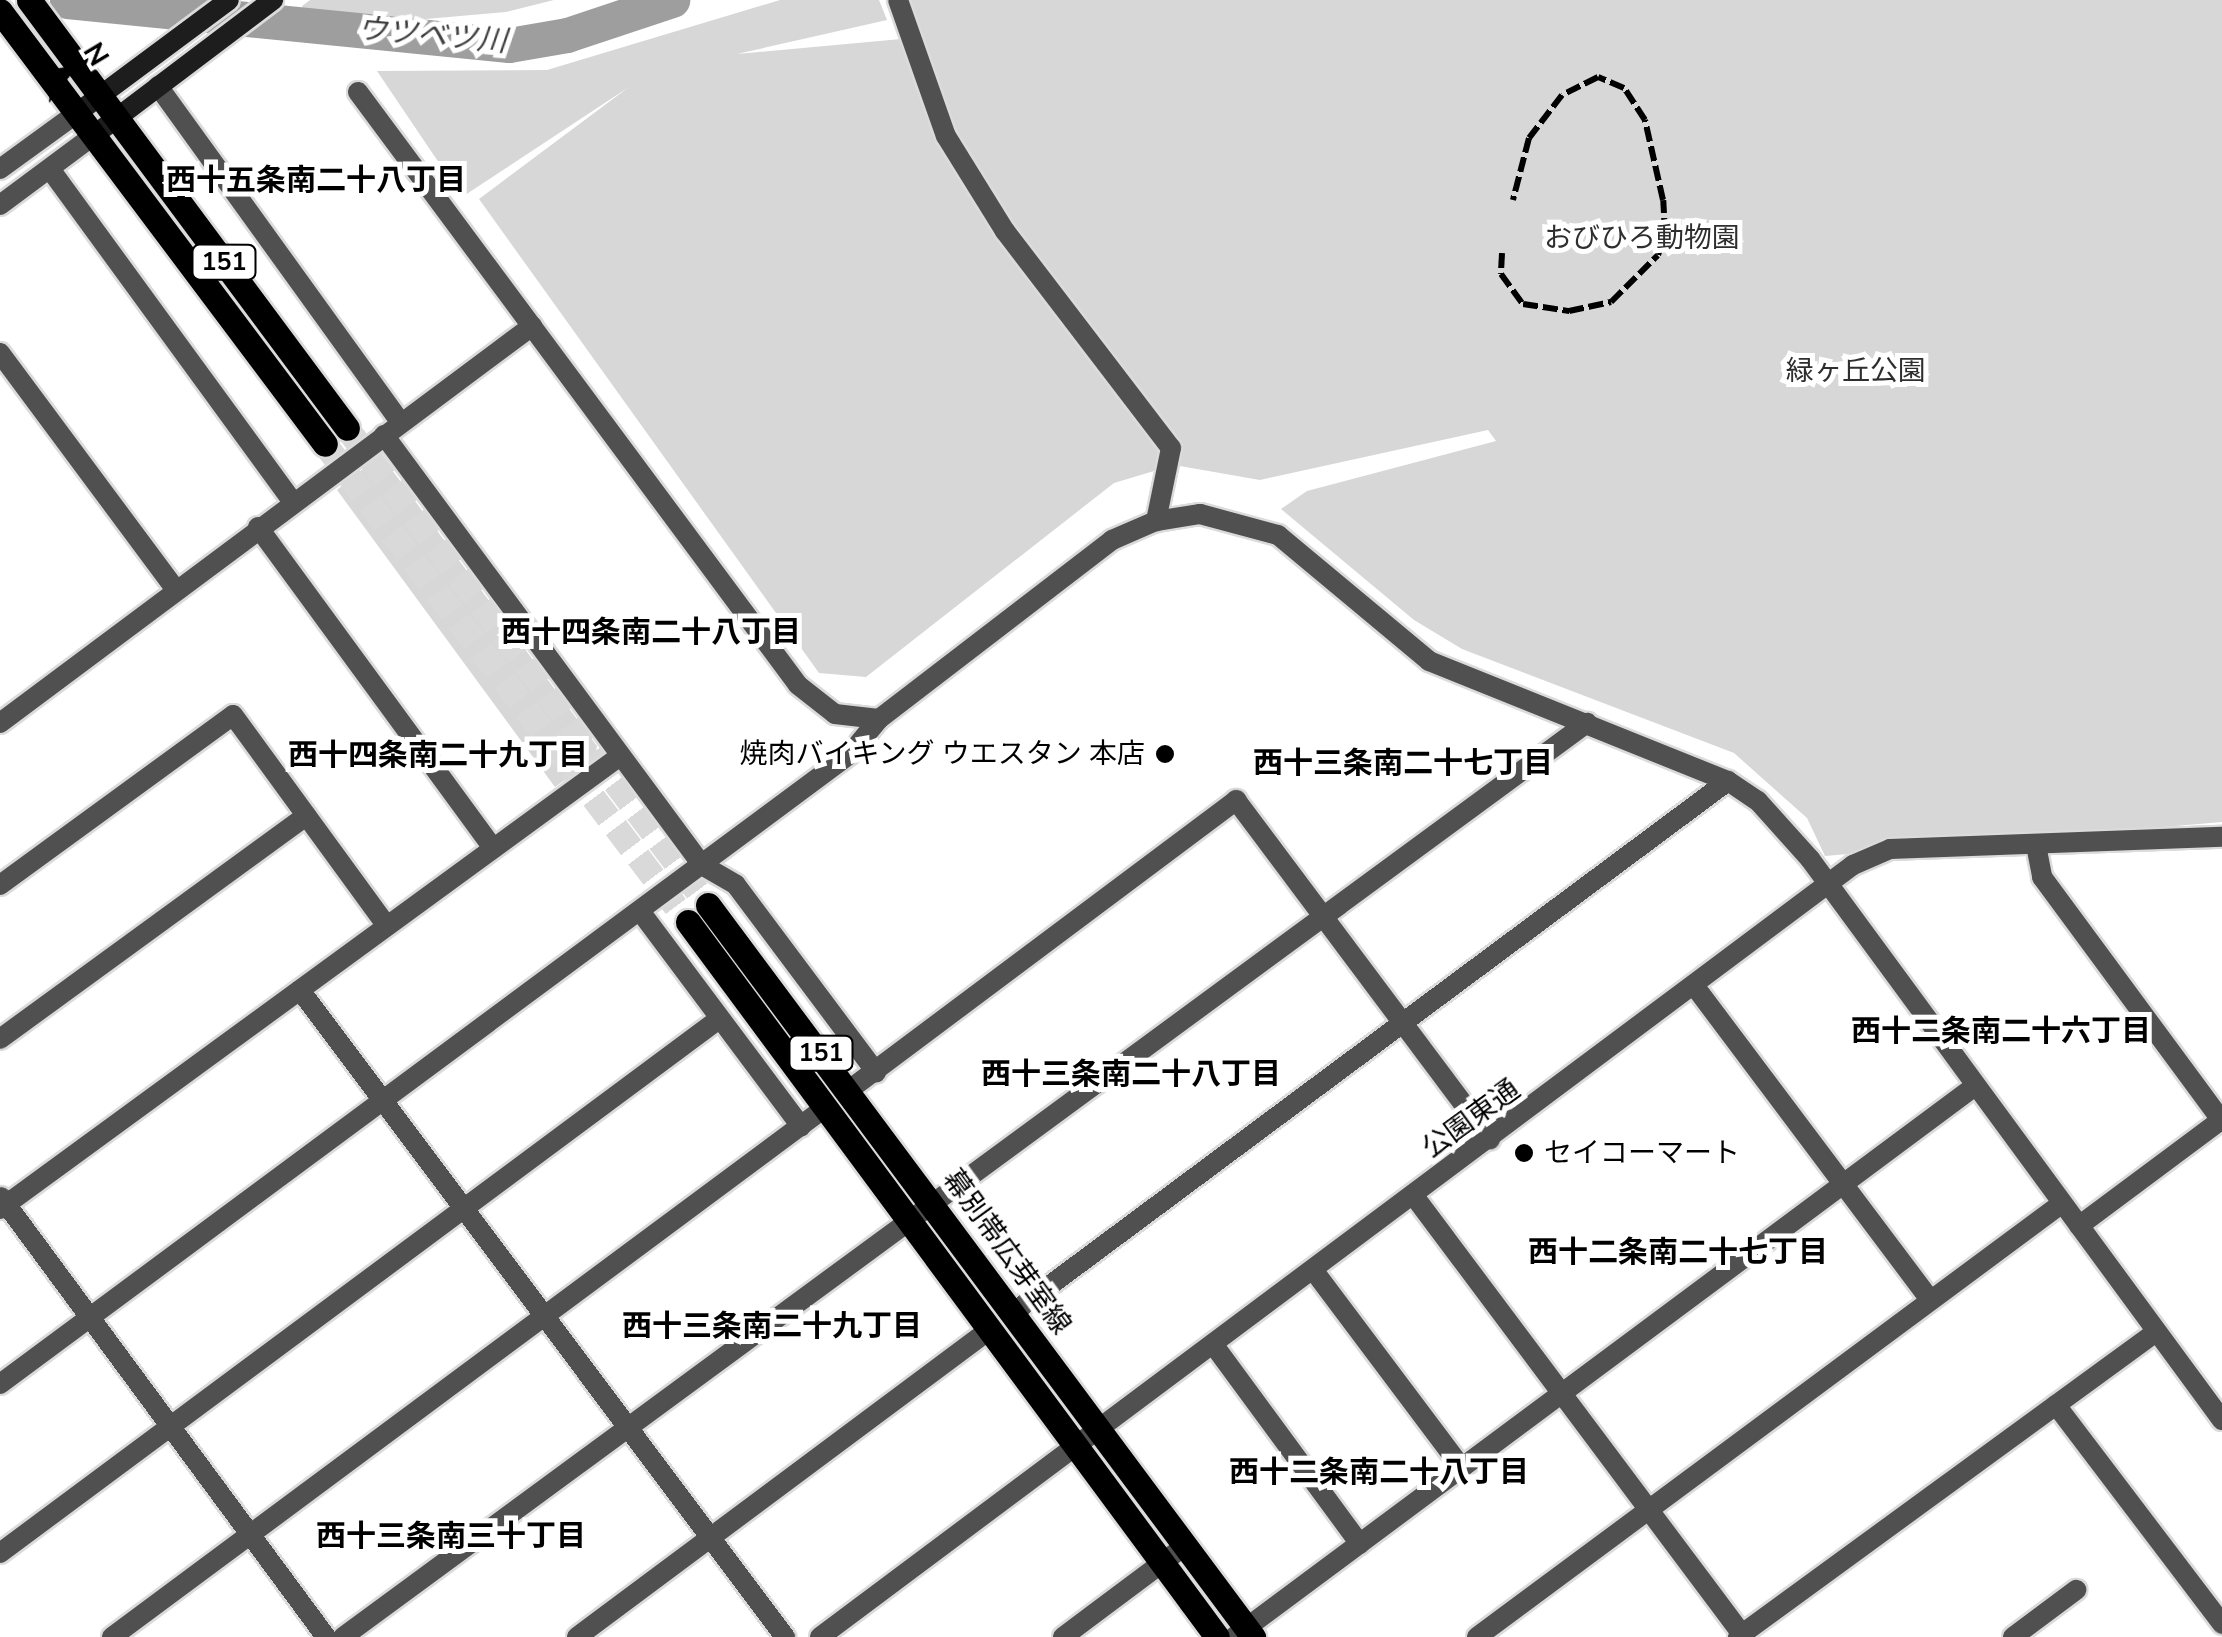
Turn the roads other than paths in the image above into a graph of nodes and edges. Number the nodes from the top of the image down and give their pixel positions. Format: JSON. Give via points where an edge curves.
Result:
{"nodes":[{"id":1,"x":29,"y":0,"type":"edge"},
{"id":2,"x":229,"y":0,"type":"edge"},
{"id":3,"x":273,"y":0,"type":"edge"},
{"id":4,"x":898,"y":0,"type":"edge"},
{"id":5,"x":0,"y":11,"type":"edge"},
{"id":6,"x":158,"y":86,"type":"junction"},
{"id":7,"x":358,"y":92,"type":"dead end"},
{"id":8,"x":101,"y":96,"type":"junction"},
{"id":9,"x":77,"y":113,"type":"junction"},
{"id":10,"x":117,"y":117,"type":"junction"},
{"id":11,"x":94,"y":136,"type":"junction"},
{"id":12,"x":50,"y":169,"type":"junction"},
{"id":13,"x":0,"y":170,"type":"edge"},
{"id":14,"x":0,"y":205,"type":"edge"},
{"id":15,"x":532,"y":326,"type":"junction"},
{"id":16,"x":0,"y":353,"type":"edge"},
{"id":17,"x":347,"y":428,"type":"tunnel mouth"},
{"id":18,"x":392,"y":429,"type":"junction"},
{"id":19,"x":325,"y":444,"type":"tunnel mouth"},
{"id":20,"x":293,"y":502,"type":"junction"},
{"id":21,"x":1156,"y":520,"type":"junction"},
{"id":22,"x":258,"y":527,"type":"junction"},
{"id":23,"x":175,"y":589,"type":"junction"},
{"id":24,"x":879,"y":718,"type":"junction"},
{"id":25,"x":0,"y":723,"type":"edge"},
{"id":26,"x":1587,"y":723,"type":"junction"},
{"id":27,"x":620,"y":756,"type":"junction"},
{"id":28,"x":1728,"y":781,"type":"junction"},
{"id":29,"x":306,"y":816,"type":"junction"},
{"id":30,"x":2222,"y":837,"type":"edge"},
{"id":31,"x":2036,"y":844,"type":"junction"},
{"id":32,"x":493,"y":848,"type":"junction"},
{"id":33,"x":702,"y":864,"type":"junction"},
{"id":34,"x":0,"y":885,"type":"edge"},
{"id":35,"x":1828,"y":885,"type":"junction"},
{"id":36,"x":708,"y":905,"type":"tunnel mouth"},
{"id":37,"x":640,"y":912,"type":"junction"},
{"id":38,"x":1320,"y":913,"type":"junction"},
{"id":39,"x":688,"y":922,"type":"tunnel mouth"},
{"id":40,"x":386,"y":926,"type":"junction"},
{"id":41,"x":1696,"y":988,"type":"junction"},
{"id":42,"x":300,"y":990,"type":"junction"},
{"id":43,"x":720,"y":1019,"type":"junction"},
{"id":44,"x":1403,"y":1023,"type":"junction"},
{"id":45,"x":0,"y":1040,"type":"edge"},
{"id":46,"x":876,"y":1072,"type":"junction"},
{"id":47,"x":1975,"y":1086,"type":"junction"},
{"id":48,"x":849,"y":1090,"type":"junction"},
{"id":49,"x":382,"y":1102,"type":"junction"},
{"id":50,"x":826,"y":1107,"type":"junction"},
{"id":51,"x":800,"y":1126,"type":"junction"},
{"id":52,"x":1490,"y":1140,"type":"junction"},
{"id":53,"x":1842,"y":1186,"type":"junction"},
{"id":54,"x":1414,"y":1196,"type":"junction"},
{"id":55,"x":932,"y":1201,"type":"junction"},
{"id":56,"x":2,"y":1203,"type":"edge"},
{"id":57,"x":2062,"y":1204,"type":"junction"},
{"id":58,"x":462,"y":1206,"type":"junction"},
{"id":59,"x":909,"y":1219,"type":"junction"},
{"id":60,"x":2079,"y":1226,"type":"junction"},
{"id":61,"x":1314,"y":1270,"type":"junction"},
{"id":62,"x":1930,"y":1300,"type":"junction"},
{"id":63,"x":1014,"y":1312,"type":"junction"},
{"id":64,"x":543,"y":1316,"type":"junction"},
{"id":65,"x":91,"y":1317,"type":"junction"},
{"id":66,"x":989,"y":1330,"type":"junction"},
{"id":67,"x":2156,"y":1332,"type":"junction"},
{"id":68,"x":1213,"y":1344,"type":"junction"},
{"id":69,"x":0,"y":1384,"type":"edge"},
{"id":70,"x":1563,"y":1393,"type":"junction"},
{"id":71,"x":2056,"y":1405,"type":"junction"},
{"id":72,"x":2222,"y":1420,"type":"edge"},
{"id":73,"x":170,"y":1424,"type":"junction"},
{"id":74,"x":626,"y":1427,"type":"junction"},
{"id":75,"x":1099,"y":1428,"type":"junction"},
{"id":76,"x":1076,"y":1445,"type":"junction"},
{"id":77,"x":1462,"y":1468,"type":"junction"},
{"id":78,"x":1649,"y":1508,"type":"junction"},
{"id":79,"x":252,"y":1534,"type":"junction"},
{"id":80,"x":710,"y":1538,"type":"junction"},
{"id":81,"x":1360,"y":1544,"type":"junction"},
{"id":82,"x":1185,"y":1546,"type":"junction"},
{"id":83,"x":0,"y":1553,"type":"edge"},
{"id":84,"x":1162,"y":1562,"type":"junction"},
{"id":85,"x":2076,"y":1590,"type":"dead end"},
{"id":86,"x":2222,"y":1624,"type":"edge"},
{"id":87,"x":1244,"y":1634,"type":"edge"},
{"id":88,"x":1741,"y":1636,"type":"edge"},
{"id":89,"x":112,"y":1637,"type":"edge"},
{"id":90,"x":326,"y":1637,"type":"edge"},
{"id":91,"x":343,"y":1637,"type":"edge"},
{"id":92,"x":578,"y":1637,"type":"edge"},
{"id":93,"x":785,"y":1637,"type":"edge"},
{"id":94,"x":820,"y":1637,"type":"edge"},
{"id":95,"x":1063,"y":1637,"type":"edge"},
{"id":96,"x":1217,"y":1637,"type":"edge"},
{"id":97,"x":1476,"y":1637,"type":"edge"},
{"id":98,"x":2013,"y":1637,"type":"edge"}],
"edges":[{"from":1,"to":8,"type":"main road","number":"151"},
{"from":2,"to":8,"type":"main road"},
{"from":3,"to":6,"type":"main road"},
{"from":4,"to":21,"type":"street","via":[[946,136],[1005,231],[1171,448]]},
{"from":5,"to":9,"type":"main road","number":"151"},
{"from":6,"to":10,"type":"main road"},
{"from":6,"to":18,"type":"street"},
{"from":7,"to":15,"type":"street"},
{"from":8,"to":9,"type":"main road"},
{"from":8,"to":10,"type":"main road","number":"151"},
{"from":9,"to":11,"type":"main road","number":"151"},
{"from":9,"to":13,"type":"street"},
{"from":10,"to":11,"type":"main road"},
{"from":10,"to":17,"type":"main road","number":"151"},
{"from":11,"to":12,"type":"street"},
{"from":11,"to":19,"type":"main road","number":"151"},
{"from":12,"to":14,"type":"street"},
{"from":12,"to":20,"type":"street"},
{"from":15,"to":18,"type":"street"},
{"from":15,"to":24,"type":"street","via":[[798,685],[835,714]]},
{"from":16,"to":23,"type":"street"},
{"from":18,"to":20,"type":"street"},
{"from":18,"to":27,"type":"street"},
{"from":20,"to":22,"type":"street"},
{"from":21,"to":24,"type":"street","via":[[1112,540]]},
{"from":21,"to":26,"type":"street","via":[[1200,514],[1278,536],[1429,661]]},
{"from":22,"to":23,"type":"street"},
{"from":22,"to":32,"type":"street"},
{"from":23,"to":25,"type":"street"},
{"from":24,"to":33,"type":"street","via":[[850,754]]},
{"from":26,"to":28,"type":"street"},
{"from":26,"to":38,"type":"street"},
{"from":27,"to":32,"type":"street"},
{"from":27,"to":33,"type":"street"},
{"from":28,"to":35,"type":"street","via":[[1758,801]]},
{"from":28,"to":44,"type":"street"},
{"from":29,"to":34,"type":"street","via":[[233,715]]},
{"from":29,"to":40,"type":"street"},
{"from":29,"to":45,"type":"street"},
{"from":30,"to":31,"type":"street","name":"公園東通"},
{"from":31,"to":35,"type":"street","name":"公園東通","via":[[1890,850],[1853,864]]},
{"from":31,"to":60,"type":"street","via":[[2042,878],[2221,1120]]},
{"from":32,"to":40,"type":"street"},
{"from":33,"to":37,"type":"street"},
{"from":33,"to":46,"type":"street","via":[[736,885]]},
{"from":35,"to":41,"type":"street","name":"公園東通"},
{"from":35,"to":47,"type":"street"},
{"from":36,"to":48,"type":"main road","name":"幕別帯広芽室線","number":"151"},
{"from":37,"to":43,"type":"street"},
{"from":37,"to":49,"type":"street"},
{"from":38,"to":44,"type":"street"},
{"from":38,"to":46,"type":"street","via":[[1236,800]]},
{"from":38,"to":55,"type":"street"},
{"from":39,"to":50,"type":"main road","number":"151"},
{"from":40,"to":42,"type":"street"},
{"from":41,"to":52,"type":"street","name":"公園東通"},
{"from":41,"to":53,"type":"street"},
{"from":42,"to":49,"type":"street"},
{"from":42,"to":56,"type":"street"},
{"from":43,"to":51,"type":"street"},
{"from":43,"to":58,"type":"street"},
{"from":44,"to":52,"type":"street"},
{"from":44,"to":63,"type":"street"},
{"from":46,"to":48,"type":"street"},
{"from":47,"to":53,"type":"street"},
{"from":47,"to":57,"type":"street"},
{"from":48,"to":55,"type":"main road","name":"幕別帯広芽室線","number":"151"},
{"from":49,"to":58,"type":"street"},
{"from":49,"to":65,"type":"street"},
{"from":50,"to":51,"type":"street"},
{"from":50,"to":59,"type":"main road","number":"151"},
{"from":51,"to":64,"type":"street"},
{"from":52,"to":54,"type":"street","name":"公園東通"},
{"from":53,"to":62,"type":"street"},
{"from":53,"to":70,"type":"street"},
{"from":54,"to":61,"type":"street","name":"公園東通"},
{"from":54,"to":70,"type":"street"},
{"from":55,"to":59,"type":"street"},
{"from":55,"to":63,"type":"main road","name":"幕別帯広芽室線","number":"151"},
{"from":56,"to":65,"type":"street"},
{"from":57,"to":60,"type":"street"},
{"from":57,"to":62,"type":"street"},
{"from":58,"to":64,"type":"street"},
{"from":58,"to":73,"type":"street"},
{"from":59,"to":66,"type":"main road","number":"151"},
{"from":59,"to":74,"type":"street"},
{"from":60,"to":67,"type":"street"},
{"from":61,"to":68,"type":"street","name":"公園東通"},
{"from":61,"to":77,"type":"street"},
{"from":62,"to":78,"type":"street"},
{"from":63,"to":75,"type":"main road","name":"幕別帯広芽室線","number":"151"},
{"from":64,"to":74,"type":"street"},
{"from":64,"to":79,"type":"street"},
{"from":65,"to":69,"type":"street"},
{"from":65,"to":73,"type":"street"},
{"from":66,"to":76,"type":"main road","number":"151"},
{"from":66,"to":80,"type":"street"},
{"from":67,"to":71,"type":"street"},
{"from":67,"to":72,"type":"street"},
{"from":68,"to":75,"type":"street","name":"公園東通"},
{"from":68,"to":81,"type":"street"},
{"from":70,"to":77,"type":"street"},
{"from":70,"to":78,"type":"street"},
{"from":71,"to":86,"type":"street"},
{"from":71,"to":88,"type":"street"},
{"from":73,"to":79,"type":"street"},
{"from":73,"to":83,"type":"street"},
{"from":74,"to":80,"type":"street"},
{"from":74,"to":91,"type":"street"},
{"from":75,"to":76,"type":"street","name":"公園東通"},
{"from":75,"to":82,"type":"main road","name":"幕別帯広芽室線","number":"151"},
{"from":76,"to":84,"type":"main road","number":"151"},
{"from":76,"to":94,"type":"street","name":"公園東通"},
{"from":77,"to":81,"type":"street"},
{"from":78,"to":88,"type":"street"},
{"from":78,"to":97,"type":"street"},
{"from":79,"to":89,"type":"street"},
{"from":79,"to":90,"type":"street"},
{"from":80,"to":92,"type":"street"},
{"from":80,"to":93,"type":"street"},
{"from":81,"to":87,"type":"street"},
{"from":82,"to":84,"type":"street"},
{"from":82,"to":87,"type":"main road","name":"幕別帯広芽室線","number":"151"},
{"from":84,"to":95,"type":"street"},
{"from":84,"to":96,"type":"main road","number":"151"},
{"from":85,"to":98,"type":"street"}]}
